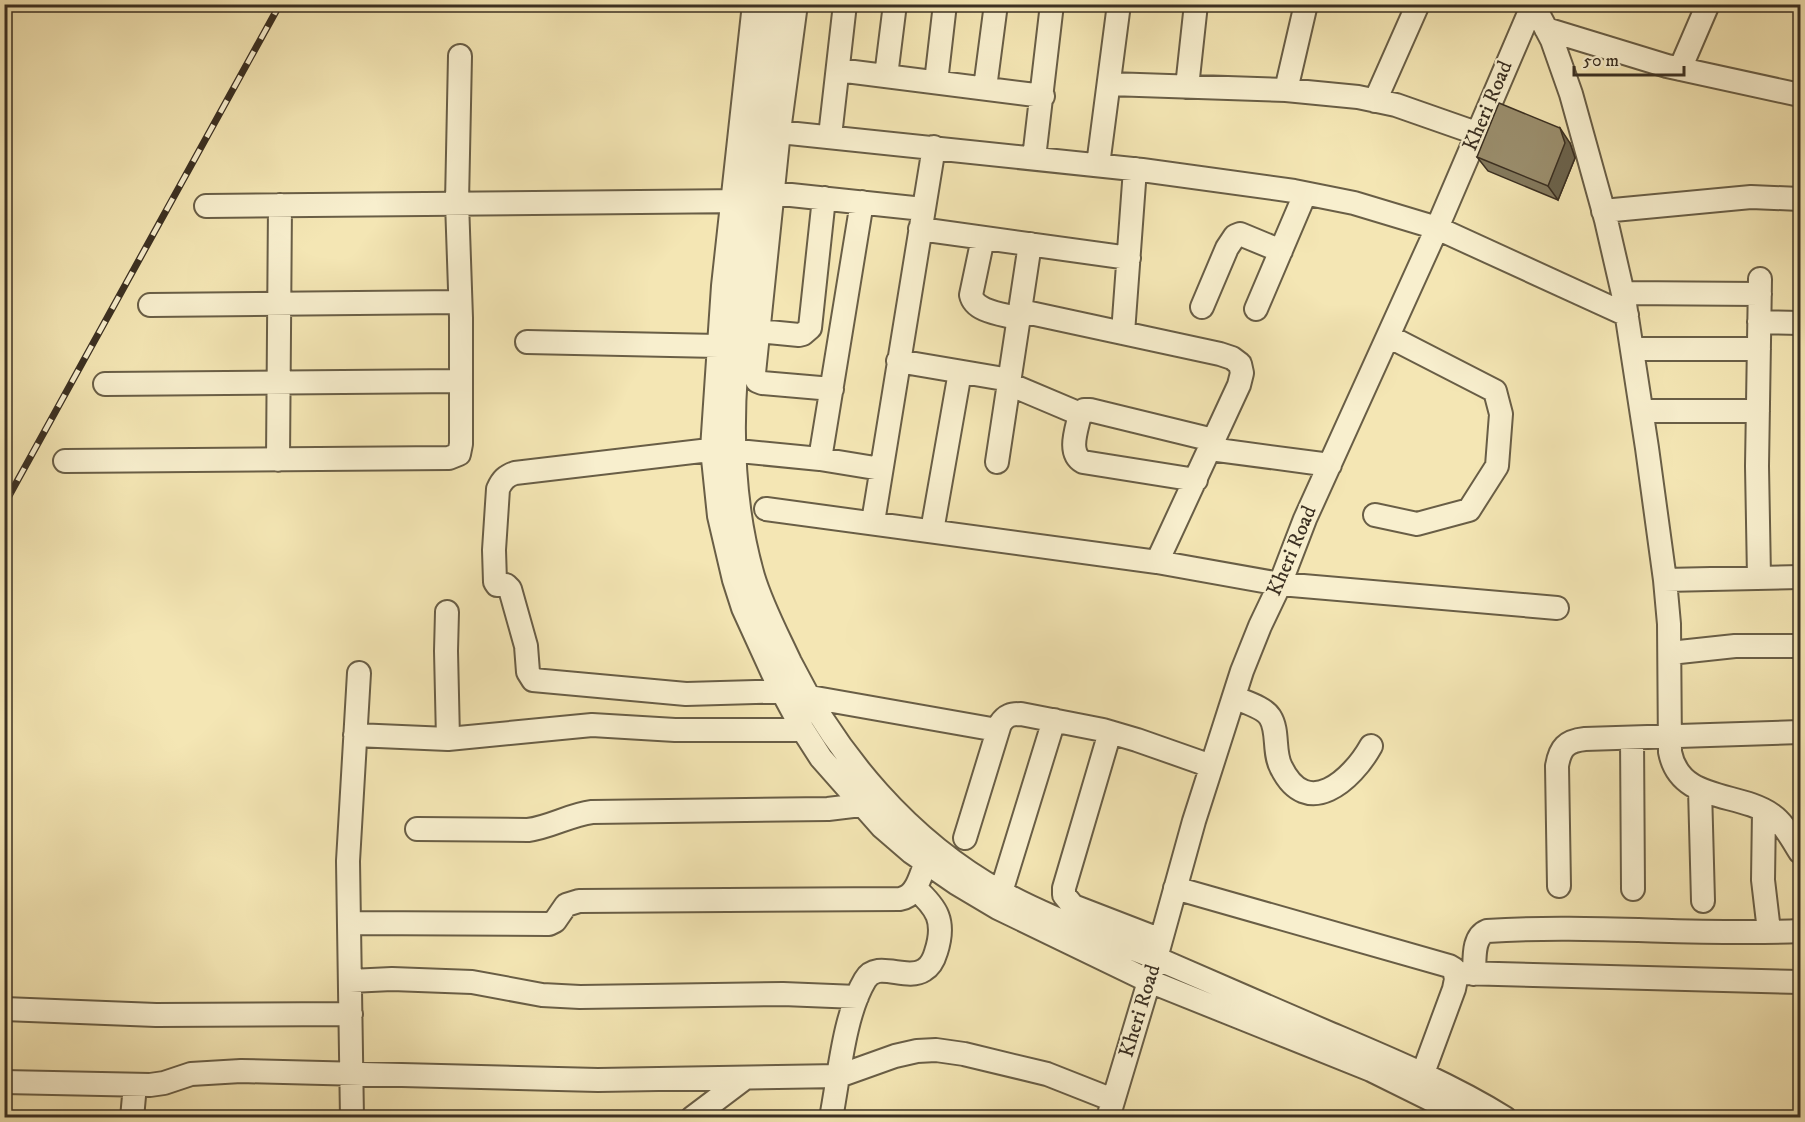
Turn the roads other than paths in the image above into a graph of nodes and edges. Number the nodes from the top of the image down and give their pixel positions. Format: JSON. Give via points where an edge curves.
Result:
{"nodes":[{"id":1,"x":754,"y":4,"type":"edge"},
{"id":2,"x":775,"y":4,"type":"edge"},
{"id":3,"x":796,"y":4,"type":"edge"},
{"id":4,"x":846,"y":4,"type":"edge"},
{"id":5,"x":895,"y":4,"type":"edge"},
{"id":6,"x":945,"y":4,"type":"edge"},
{"id":7,"x":996,"y":4,"type":"edge"},
{"id":8,"x":1052,"y":4,"type":"edge"},
{"id":9,"x":1119,"y":4,"type":"edge"},
{"id":10,"x":1196,"y":4,"type":"edge"},
{"id":11,"x":1306,"y":4,"type":"edge"},
{"id":12,"x":1418,"y":4,"type":"edge"},
{"id":13,"x":1533,"y":4,"type":"edge"},
{"id":14,"x":1708,"y":4,"type":"edge"},
{"id":15,"x":1546,"y":29,"type":"junction"},
{"id":16,"x":460,"y":56,"type":"dead end"},
{"id":17,"x":1680,"y":69,"type":"junction"},
{"id":18,"x":838,"y":70,"type":"junction"},
{"id":19,"x":886,"y":76,"type":"junction"},
{"id":20,"x":936,"y":82,"type":"junction"},
{"id":21,"x":1110,"y":84,"type":"junction"},
{"id":22,"x":1187,"y":87,"type":"junction"},
{"id":23,"x":985,"y":88,"type":"junction"},
{"id":24,"x":1286,"y":90,"type":"junction"},
{"id":25,"x":1800,"y":95,"type":"edge"},
{"id":26,"x":1042,"y":96,"type":"junction"},
{"id":27,"x":1375,"y":101,"type":"junction"},
{"id":28,"x":770,"y":130,"type":"junction"},
{"id":29,"x":1476,"y":133,"type":"junction"},
{"id":30,"x":830,"y":136,"type":"junction"},
{"id":31,"x":934,"y":147,"type":"junction"},
{"id":32,"x":1034,"y":158,"type":"junction"},
{"id":33,"x":1098,"y":165,"type":"junction"},
{"id":34,"x":1135,"y":169,"type":"junction"},
{"id":35,"x":1305,"y":194,"type":"junction"},
{"id":36,"x":824,"y":198,"type":"junction"},
{"id":37,"x":748,"y":199,"type":"junction"},
{"id":38,"x":1800,"y":199,"type":"edge"},
{"id":39,"x":456,"y":202,"type":"junction"},
{"id":40,"x":862,"y":202,"type":"junction"},
{"id":41,"x":280,"y":205,"type":"junction"},
{"id":42,"x":206,"y":206,"type":"dead end"},
{"id":43,"x":1603,"y":211,"type":"junction"},
{"id":44,"x":921,"y":219,"type":"junction"},
{"id":45,"x":1437,"y":228,"type":"junction"},
{"id":46,"x":983,"y":238,"type":"junction"},
{"id":47,"x":1030,"y":244,"type":"junction"},
{"id":48,"x":1281,"y":251,"type":"junction"},
{"id":49,"x":1129,"y":258,"type":"junction"},
{"id":50,"x":1623,"y":293,"type":"junction"},
{"id":51,"x":460,"y":302,"type":"junction"},
{"id":52,"x":278,"y":304,"type":"junction"},
{"id":53,"x":150,"y":305,"type":"dead end"},
{"id":54,"x":1202,"y":307,"type":"dead end"},
{"id":55,"x":1256,"y":309,"type":"dead end"},
{"id":56,"x":1020,"y":315,"type":"junction"},
{"id":57,"x":1627,"y":315,"type":"junction"},
{"id":58,"x":1759,"y":322,"type":"junction"},
{"id":59,"x":1800,"y":323,"type":"edge"},
{"id":60,"x":758,"y":331,"type":"junction"},
{"id":61,"x":1123,"y":333,"type":"junction"},
{"id":62,"x":1388,"y":336,"type":"junction"},
{"id":63,"x":527,"y":342,"type":"dead end"},
{"id":64,"x":718,"y":346,"type":"junction"},
{"id":65,"x":1632,"y":349,"type":"junction"},
{"id":66,"x":1759,"y":349,"type":"junction"},
{"id":67,"x":898,"y":362,"type":"junction"},
{"id":68,"x":960,"y":372,"type":"junction"},
{"id":69,"x":461,"y":381,"type":"junction"},
{"id":70,"x":1009,"y":382,"type":"junction"},
{"id":71,"x":278,"y":383,"type":"junction"},
{"id":72,"x":105,"y":384,"type":"dead end"},
{"id":73,"x":832,"y":389,"type":"junction"},
{"id":74,"x":1642,"y":411,"type":"junction"},
{"id":75,"x":1758,"y":411,"type":"junction"},
{"id":76,"x":1080,"y":414,"type":"junction"},
{"id":77,"x":1212,"y":444,"type":"junction"},
{"id":78,"x":723,"y":449,"type":"junction"},
{"id":79,"x":820,"y":459,"type":"junction"},
{"id":80,"x":278,"y":460,"type":"junction"},
{"id":81,"x":65,"y":461,"type":"dead end"},
{"id":82,"x":997,"y":462,"type":"dead end"},
{"id":83,"x":1329,"y":465,"type":"junction"},
{"id":84,"x":881,"y":469,"type":"junction"},
{"id":85,"x":1196,"y":480,"type":"junction"},
{"id":86,"x":766,"y":509,"type":"dead end"},
{"id":87,"x":1375,"y":515,"type":"dead end"},
{"id":88,"x":873,"y":522,"type":"junction"},
{"id":89,"x":932,"y":531,"type":"junction"},
{"id":90,"x":1157,"y":562,"type":"junction"},
{"id":91,"x":1759,"y":577,"type":"junction"},
{"id":92,"x":1800,"y":577,"type":"edge"},
{"id":93,"x":1665,"y":580,"type":"junction"},
{"id":94,"x":1280,"y":584,"type":"junction"},
{"id":95,"x":1557,"y":608,"type":"dead end"},
{"id":96,"x":447,"y":612,"type":"dead end"},
{"id":97,"x":1800,"y":646,"type":"edge"},
{"id":98,"x":1670,"y":653,"type":"junction"},
{"id":99,"x":359,"y":673,"type":"dead end"},
{"id":100,"x":797,"y":692,"type":"junction"},
{"id":101,"x":1234,"y":698,"type":"junction"},
{"id":102,"x":1054,"y":720,"type":"junction"},
{"id":103,"x":802,"y":730,"type":"junction"},
{"id":104,"x":997,"y":730,"type":"junction"},
{"id":105,"x":1110,"y":732,"type":"junction"},
{"id":106,"x":1800,"y":732,"type":"edge"},
{"id":107,"x":355,"y":735,"type":"junction"},
{"id":108,"x":1670,"y":737,"type":"junction"},
{"id":109,"x":1632,"y":738,"type":"junction"},
{"id":110,"x":448,"y":739,"type":"junction"},
{"id":111,"x":1371,"y":746,"type":"dead end"},
{"id":112,"x":1211,"y":766,"type":"junction"},
{"id":113,"x":1700,"y":789,"type":"junction"},
{"id":114,"x":861,"y":805,"type":"junction"},
{"id":115,"x":1764,"y":811,"type":"junction"},
{"id":116,"x":417,"y":829,"type":"dead end"},
{"id":117,"x":965,"y":838,"type":"dead end"},
{"id":118,"x":1800,"y":852,"type":"edge"},
{"id":119,"x":926,"y":862,"type":"junction"},
{"id":120,"x":1559,"y":886,"type":"dead end"},
{"id":121,"x":915,"y":888,"type":"junction"},
{"id":122,"x":1175,"y":888,"type":"junction"},
{"id":123,"x":1633,"y":890,"type":"dead end"},
{"id":124,"x":1001,"y":892,"type":"junction"},
{"id":125,"x":1703,"y":901,"type":"dead end"},
{"id":126,"x":349,"y":922,"type":"junction"},
{"id":127,"x":1769,"y":931,"type":"junction"},
{"id":128,"x":1800,"y":931,"type":"edge"},
{"id":129,"x":1154,"y":964,"type":"junction"},
{"id":130,"x":1465,"y":974,"type":"junction"},
{"id":131,"x":350,"y":981,"type":"junction"},
{"id":132,"x":1800,"y":982,"type":"edge"},
{"id":133,"x":857,"y":997,"type":"junction"},
{"id":134,"x":4,"y":1009,"type":"edge"},
{"id":135,"x":351,"y":1014,"type":"junction"},
{"id":136,"x":1423,"y":1073,"type":"junction"},
{"id":137,"x":352,"y":1074,"type":"junction"},
{"id":138,"x":839,"y":1076,"type":"junction"},
{"id":139,"x":745,"y":1078,"type":"junction"},
{"id":140,"x":4,"y":1082,"type":"edge"},
{"id":141,"x":135,"y":1085,"type":"junction"},
{"id":142,"x":1111,"y":1109,"type":"edge"},
{"id":143,"x":1443,"y":1111,"type":"edge"},
{"id":144,"x":132,"y":1118,"type":"edge"},
{"id":145,"x":352,"y":1118,"type":"edge"},
{"id":146,"x":692,"y":1118,"type":"edge"},
{"id":147,"x":831,"y":1118,"type":"edge"},
{"id":148,"x":1468,"y":1118,"type":"edge"},
{"id":149,"x":1505,"y":1118,"type":"edge"}],
"edges":[{"from":1,"to":37,"type":"street"},
{"from":2,"to":28,"type":"street"},
{"from":3,"to":28,"type":"street"},
{"from":4,"to":18,"type":"street"},
{"from":5,"to":19,"type":"street"},
{"from":6,"to":20,"type":"street"},
{"from":7,"to":23,"type":"street"},
{"from":8,"to":26,"type":"street"},
{"from":9,"to":21,"type":"street"},
{"from":10,"to":22,"type":"street"},
{"from":11,"to":24,"type":"street"},
{"from":12,"to":27,"type":"street"},
{"from":13,"to":15,"type":"street"},
{"from":13,"to":29,"type":"street","name":"Kheri Road"},
{"from":14,"to":17,"type":"street"},
{"from":15,"to":17,"type":"street"},
{"from":15,"to":43,"type":"street","via":[[1571,94]]},
{"from":16,"to":39,"type":"street"},
{"from":17,"to":25,"type":"street"},
{"from":18,"to":19,"type":"street"},
{"from":18,"to":30,"type":"street"},
{"from":19,"to":20,"type":"street"},
{"from":20,"to":23,"type":"street"},
{"from":21,"to":22,"type":"street"},
{"from":21,"to":33,"type":"street"},
{"from":22,"to":24,"type":"street"},
{"from":23,"to":26,"type":"street"},
{"from":24,"to":27,"type":"street"},
{"from":26,"to":32,"type":"street"},
{"from":27,"to":29,"type":"street"},
{"from":28,"to":30,"type":"street"},
{"from":28,"to":37,"type":"street"},
{"from":29,"to":45,"type":"street","name":"Kheri Road"},
{"from":30,"to":31,"type":"street"},
{"from":31,"to":32,"type":"street"},
{"from":31,"to":44,"type":"street"},
{"from":32,"to":33,"type":"street"},
{"from":33,"to":34,"type":"street"},
{"from":34,"to":35,"type":"street"},
{"from":34,"to":49,"type":"street"},
{"from":35,"to":45,"type":"street","via":[[1354,203]]},
{"from":35,"to":48,"type":"street"},
{"from":36,"to":37,"type":"street"},
{"from":36,"to":40,"type":"street"},
{"from":36,"to":60,"type":"street","via":[[810,328],[799,335]]},
{"from":37,"to":39,"type":"street"},
{"from":37,"to":60,"type":"street"},
{"from":37,"to":64,"type":"street"},
{"from":37,"to":78,"type":"street","via":[[736,372]]},
{"from":38,"to":43,"type":"street","via":[[1751,197]]},
{"from":39,"to":41,"type":"street"},
{"from":39,"to":51,"type":"street"},
{"from":40,"to":44,"type":"street"},
{"from":40,"to":73,"type":"street"},
{"from":41,"to":42,"type":"street"},
{"from":41,"to":52,"type":"street"},
{"from":43,"to":50,"type":"street"},
{"from":44,"to":46,"type":"street"},
{"from":44,"to":67,"type":"street"},
{"from":45,"to":57,"type":"street"},
{"from":45,"to":62,"type":"street","name":"Kheri Road"},
{"from":46,"to":47,"type":"street"},
{"from":46,"to":56,"type":"street","via":[[973,301],[980,307]]},
{"from":47,"to":49,"type":"street"},
{"from":47,"to":56,"type":"street"},
{"from":48,"to":54,"type":"street","via":[[1240,234],[1235,236]]},
{"from":48,"to":55,"type":"street"},
{"from":49,"to":61,"type":"street"},
{"from":50,"to":57,"type":"street"},
{"from":50,"to":58,"type":"street","via":[[1719,292],[1760,287]]},
{"from":51,"to":52,"type":"street"},
{"from":51,"to":69,"type":"street"},
{"from":52,"to":53,"type":"street"},
{"from":52,"to":71,"type":"street"},
{"from":56,"to":61,"type":"street"},
{"from":56,"to":70,"type":"street"},
{"from":57,"to":65,"type":"street"},
{"from":58,"to":59,"type":"street"},
{"from":58,"to":66,"type":"street"},
{"from":60,"to":73,"type":"street","via":[[754,373],[757,381]]},
{"from":61,"to":77,"type":"street","via":[[1220,354],[1240,364],[1239,385]]},
{"from":62,"to":83,"type":"street","name":"Kheri Road"},
{"from":62,"to":87,"type":"street","via":[[1495,391],[1501,414],[1497,466],[1469,510],[1417,524]]},
{"from":63,"to":64,"type":"street"},
{"from":64,"to":78,"type":"street"},
{"from":65,"to":66,"type":"street"},
{"from":65,"to":74,"type":"street"},
{"from":66,"to":75,"type":"street"},
{"from":67,"to":68,"type":"street"},
{"from":67,"to":84,"type":"street"},
{"from":68,"to":70,"type":"street"},
{"from":68,"to":89,"type":"street"},
{"from":69,"to":71,"type":"street"},
{"from":69,"to":80,"type":"street","via":[[461,444],[454,457]]},
{"from":70,"to":76,"type":"street"},
{"from":70,"to":82,"type":"street"},
{"from":71,"to":72,"type":"street"},
{"from":71,"to":80,"type":"street"},
{"from":73,"to":79,"type":"street"},
{"from":74,"to":75,"type":"street"},
{"from":74,"to":93,"type":"street"},
{"from":75,"to":91,"type":"street"},
{"from":76,"to":77,"type":"street","via":[[1090,410]]},
{"from":76,"to":85,"type":"street","via":[[1074,449],[1083,462]]},
{"from":77,"to":83,"type":"street"},
{"from":77,"to":85,"type":"street"},
{"from":78,"to":79,"type":"street"},
{"from":78,"to":100,"type":"street","via":[[753,576]]},
{"from":78,"to":100,"type":"street","via":[[507,475],[497,496],[495,582],[510,589],[533,680],[686,694]]},
{"from":79,"to":84,"type":"street"},
{"from":80,"to":81,"type":"street"},
{"from":83,"to":94,"type":"street","name":"Kheri Road"},
{"from":84,"to":88,"type":"street"},
{"from":85,"to":90,"type":"street"},
{"from":86,"to":88,"type":"street"},
{"from":88,"to":89,"type":"street"},
{"from":89,"to":90,"type":"street"},
{"from":90,"to":94,"type":"street"},
{"from":91,"to":92,"type":"street"},
{"from":91,"to":93,"type":"street"},
{"from":93,"to":98,"type":"street"},
{"from":94,"to":95,"type":"street"},
{"from":94,"to":101,"type":"street","name":"Kheri Road"},
{"from":96,"to":110,"type":"street"},
{"from":97,"to":98,"type":"street","via":[[1735,646]]},
{"from":98,"to":108,"type":"street"},
{"from":99,"to":107,"type":"street"},
{"from":100,"to":103,"type":"street"},
{"from":100,"to":104,"type":"street"},
{"from":100,"to":124,"type":"street","via":[[900,816]]},
{"from":101,"to":111,"type":"street","via":[[1270,715],[1281,768],[1306,792],[1321,793],[1338,785],[1359,765]]},
{"from":101,"to":112,"type":"street","name":"Kheri Road"},
{"from":102,"to":104,"type":"street","via":[[1012,714],[1005,717]]},
{"from":102,"to":105,"type":"street"},
{"from":102,"to":124,"type":"street"},
{"from":103,"to":110,"type":"street","via":[[675,730],[592,725]]},
{"from":103,"to":114,"type":"street"},
{"from":104,"to":117,"type":"street"},
{"from":105,"to":112,"type":"street"},
{"from":105,"to":129,"type":"street","via":[[1064,895]]},
{"from":106,"to":108,"type":"street"},
{"from":107,"to":110,"type":"street"},
{"from":107,"to":126,"type":"street"},
{"from":108,"to":109,"type":"street"},
{"from":108,"to":113,"type":"street","via":[[1672,764],[1681,777]]},
{"from":109,"to":120,"type":"street","via":[[1574,740],[1560,753]]},
{"from":109,"to":123,"type":"street"},
{"from":112,"to":122,"type":"street","name":"Kheri Road"},
{"from":113,"to":115,"type":"street"},
{"from":113,"to":125,"type":"street"},
{"from":114,"to":116,"type":"street","via":[[828,809],[592,812],[528,830]]},
{"from":114,"to":119,"type":"street"},
{"from":115,"to":118,"type":"street","via":[[1782,825]]},
{"from":115,"to":127,"type":"street","via":[[1763,880]]},
{"from":119,"to":121,"type":"street"},
{"from":119,"to":129,"type":"street","via":[[998,908]]},
{"from":121,"to":126,"type":"street","via":[[910,896],[900,898],[579,901],[566,905],[549,924]]},
{"from":121,"to":133,"type":"street","via":[[932,903],[941,927],[931,963],[924,971],[913,974],[877,970],[870,973]]},
{"from":122,"to":129,"type":"street","name":"Kheri Road"},
{"from":122,"to":130,"type":"street","via":[[1449,966]]},
{"from":124,"to":129,"type":"street"},
{"from":126,"to":131,"type":"street"},
{"from":127,"to":128,"type":"street"},
{"from":127,"to":130,"type":"street","via":[[1487,931],[1480,934]]},
{"from":129,"to":136,"type":"street"},
{"from":129,"to":142,"type":"street","name":"Kheri Road"},
{"from":129,"to":143,"type":"street","via":[[1371,1070]]},
{"from":130,"to":132,"type":"street"},
{"from":130,"to":136,"type":"street","via":[[1454,989]]},
{"from":131,"to":133,"type":"street","via":[[471,982],[569,997]]},
{"from":131,"to":135,"type":"street"},
{"from":133,"to":138,"type":"street"},
{"from":134,"to":135,"type":"street","via":[[156,1015]]},
{"from":135,"to":137,"type":"street"},
{"from":136,"to":149,"type":"street"},
{"from":137,"to":139,"type":"street","via":[[598,1080]]},
{"from":137,"to":141,"type":"street","via":[[207,1072],[164,1083]]},
{"from":137,"to":145,"type":"street"},
{"from":138,"to":139,"type":"street"},
{"from":138,"to":142,"type":"street","via":[[895,1056],[936,1050],[1047,1074]]},
{"from":138,"to":147,"type":"street"},
{"from":139,"to":146,"type":"street"},
{"from":140,"to":141,"type":"street"},
{"from":141,"to":144,"type":"street"},
{"from":143,"to":148,"type":"street"}]}
